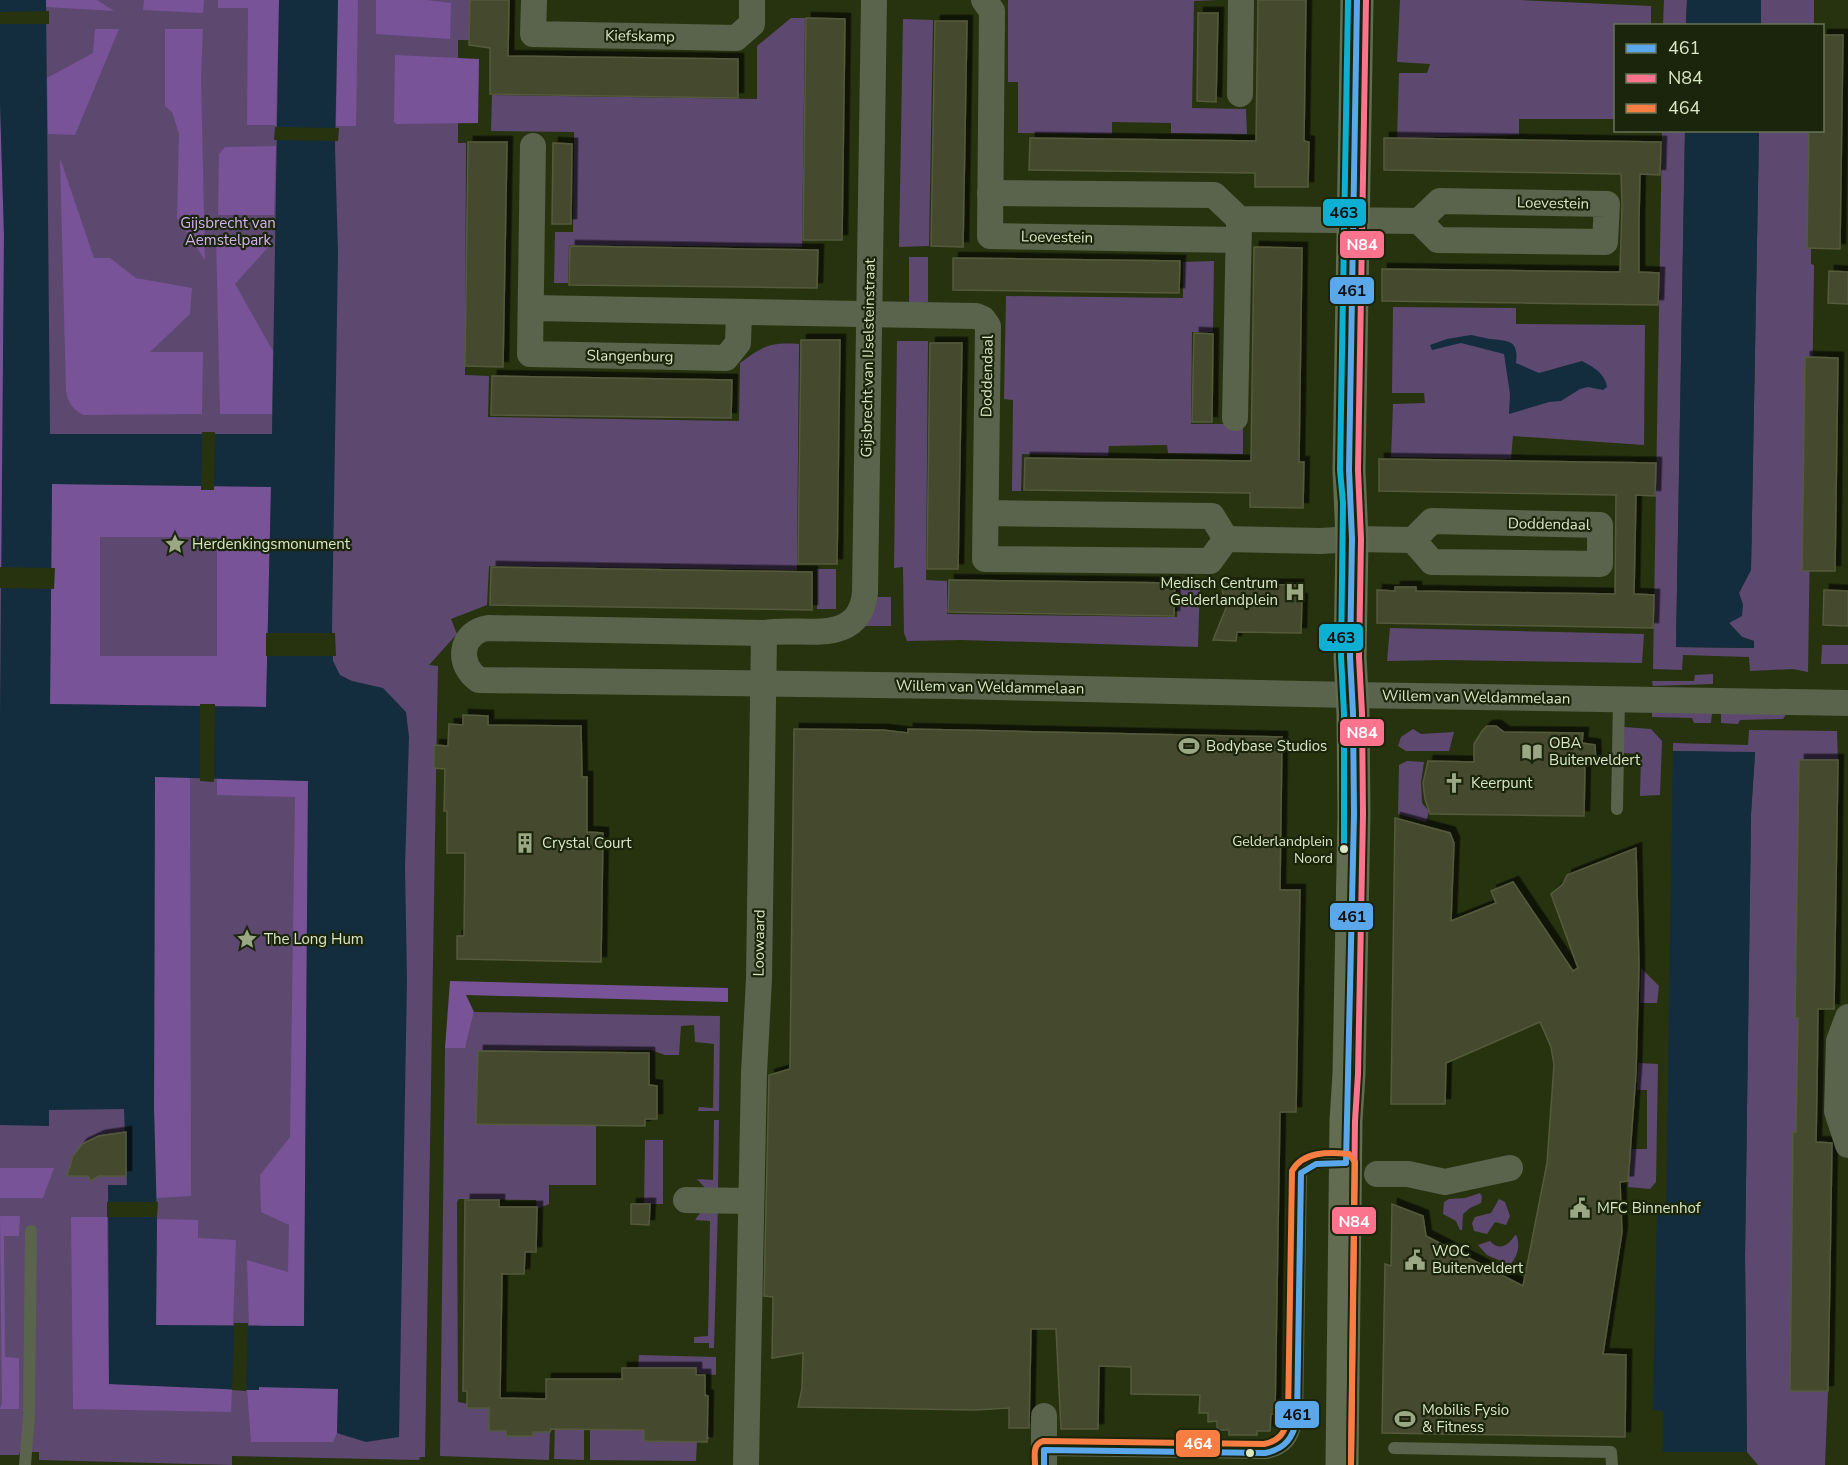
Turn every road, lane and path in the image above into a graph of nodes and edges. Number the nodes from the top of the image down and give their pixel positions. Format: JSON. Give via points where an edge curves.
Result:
{"nodes":[{"id":1,"x":534,"y":0,"type":"edge"},
{"id":2,"x":752,"y":0,"type":"edge"},
{"id":3,"x":874,"y":0,"type":"edge"},
{"id":4,"x":984,"y":0,"type":"edge"},
{"id":5,"x":1242,"y":0,"type":"edge"},
{"id":6,"x":1357,"y":0,"type":"edge"},
{"id":7,"x":1240,"y":94,"type":"dead end"},
{"id":8,"x":533,"y":146,"type":"dead end"},
{"id":9,"x":990,"y":193,"type":"junction"},
{"id":10,"x":1353,"y":220,"type":"junction"},
{"id":11,"x":1419,"y":221,"type":"junction"},
{"id":12,"x":1238,"y":230,"type":"junction"},
{"id":13,"x":531,"y":308,"type":"junction"},
{"id":14,"x":739,"y":312,"type":"junction"},
{"id":15,"x":869,"y":315,"type":"junction"},
{"id":16,"x":1235,"y":418,"type":"dead end"},
{"id":17,"x":986,"y":513,"type":"junction"},
{"id":18,"x":1226,"y":539,"type":"junction"},
{"id":19,"x":1352,"y":539,"type":"junction"},
{"id":20,"x":1413,"y":540,"type":"junction"},
{"id":21,"x":764,"y":633,"type":"junction"},
{"id":22,"x":763,"y":684,"type":"junction"},
{"id":23,"x":1352,"y":695,"type":"junction"},
{"id":24,"x":1618,"y":699,"type":"junction"},
{"id":25,"x":1848,"y":703,"type":"edge"},
{"id":26,"x":1617,"y":809,"type":"dead end"},
{"id":27,"x":1848,"y":1017,"type":"edge"},
{"id":28,"x":1848,"y":1145,"type":"edge"},
{"id":29,"x":1346,"y":1163,"type":"junction"},
{"id":30,"x":1510,"y":1168,"type":"dead end"},
{"id":31,"x":1377,"y":1174,"type":"dead end"},
{"id":32,"x":686,"y":1200,"type":"dead end"},
{"id":33,"x":751,"y":1201,"type":"junction"},
{"id":34,"x":31,"y":1231,"type":"dead end"},
{"id":35,"x":1044,"y":1416,"type":"dead end"},
{"id":36,"x":1394,"y":1448,"type":"dead end"},
{"id":37,"x":1044,"y":1457,"type":"edge"},
{"id":38,"x":25,"y":1465,"type":"edge"},
{"id":39,"x":746,"y":1465,"type":"edge"},
{"id":40,"x":1342,"y":1465,"type":"edge"},
{"id":41,"x":1612,"y":1465,"type":"edge"}],
"edges":[{"from":1,"to":2,"type":"street","name":"Kiefskamp","via":[[533,34],[736,38],[752,24]]},
{"from":3,"to":15,"type":"street","name":"Gijsbrecht van IJselsteinstraat"},
{"from":4,"to":9,"type":"street","name":"Loevestein","via":[[992,11]]},
{"from":5,"to":7,"type":"street"},
{"from":6,"to":10,"type":"street"},
{"from":8,"to":13,"type":"street","name":"Slangenburg"},
{"from":9,"to":12,"type":"street","via":[[1214,195]]},
{"from":9,"to":12,"type":"street","name":"Loevestein","via":[[990,236]]},
{"from":10,"to":11,"type":"street","name":"Loevestein"},
{"from":10,"to":12,"type":"street","name":"Loevestein"},
{"from":10,"to":19,"type":"street","via":[[1349,470]]},
{"from":11,"to":11,"type":"street","name":"Loevestein","via":[[1438,240],[1605,243],[1607,204],[1440,201]]},
{"from":12,"to":16,"type":"street"},
{"from":13,"to":14,"type":"street"},
{"from":13,"to":14,"type":"street","name":"Slangenburg","via":[[530,354],[726,358],[738,343]]},
{"from":14,"to":15,"type":"street"},
{"from":15,"to":17,"type":"street","name":"Doddendaal","via":[[976,316],[988,326]]},
{"from":15,"to":21,"type":"street","name":"Gijsbrecht van IJselsteinstraat","via":[[866,594],[862,607],[845,628],[829,632]]},
{"from":17,"to":18,"type":"street","via":[[1212,516]]},
{"from":17,"to":18,"type":"street","name":"Doddendaal","via":[[985,559],[1210,561]]},
{"from":18,"to":19,"type":"street"},
{"from":19,"to":20,"type":"street"},
{"from":19,"to":23,"type":"street"},
{"from":20,"to":20,"type":"street","name":"Doddendaal","via":[[1431,562],[1599,564],[1600,525],[1431,521]]},
{"from":21,"to":22,"type":"street","name":"Loowaard"},
{"from":21,"to":22,"type":"street","name":"Willem van Weldammelaan","via":[[489,628],[479,629],[464,647],[470,675],[479,680]]},
{"from":22,"to":23,"type":"street","name":"Willem van Weldammelaan"},
{"from":22,"to":33,"type":"street","name":"Loowaard"},
{"from":23,"to":24,"type":"street","name":"Willem van Weldammelaan"},
{"from":23,"to":29,"type":"street","via":[[1354,814]]},
{"from":24,"to":25,"type":"street","name":"Willem van Weldammelaan"},
{"from":24,"to":26,"type":"lane"},
{"from":27,"to":28,"type":"street","via":[[1839,1041],[1837,1111]]},
{"from":29,"to":37,"type":"lane","via":[[1314,1163],[1301,1173],[1297,1419],[1286,1446],[1265,1453]]},
{"from":29,"to":40,"type":"street"},
{"from":30,"to":31,"type":"street","via":[[1445,1182],[1408,1174]]},
{"from":32,"to":33,"type":"street"},
{"from":33,"to":39,"type":"street","name":"Loowaard"},
{"from":34,"to":38,"type":"lane"},
{"from":35,"to":37,"type":"street"},
{"from":36,"to":41,"type":"lane","via":[[1611,1452]]}]}
